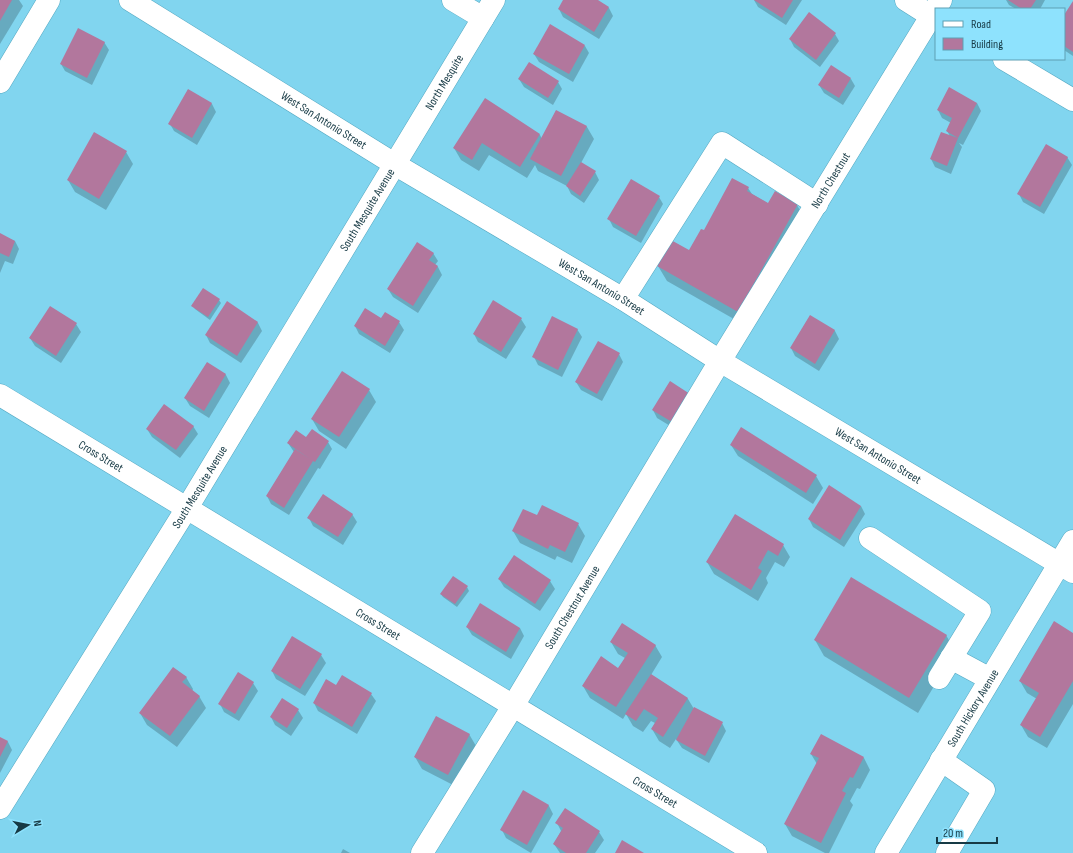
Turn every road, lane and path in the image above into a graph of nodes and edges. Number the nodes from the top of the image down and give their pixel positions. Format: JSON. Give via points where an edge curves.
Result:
{"nodes":[{"id":1,"x":49,"y":0,"type":"edge"},
{"id":2,"x":130,"y":0,"type":"edge"},
{"id":3,"x":453,"y":0,"type":"edge"},
{"id":4,"x":494,"y":0,"type":"edge"},
{"id":5,"x":906,"y":0,"type":"edge"},
{"id":6,"x":935,"y":12,"type":"edge"},
{"id":7,"x":935,"y":14,"type":"edge"},
{"id":8,"x":483,"y":18,"type":"junction"},
{"id":9,"x":1006,"y":60,"type":"edge"},
{"id":10,"x":0,"y":82,"type":"edge"},
{"id":11,"x":1073,"y":100,"type":"edge"},
{"id":12,"x":396,"y":165,"type":"junction"},
{"id":13,"x":817,"y":204,"type":"junction"},
{"id":14,"x":623,"y":299,"type":"junction"},
{"id":15,"x":720,"y":361,"type":"junction"},
{"id":16,"x":0,"y":395,"type":"edge"},
{"id":17,"x":186,"y":508,"type":"junction"},
{"id":18,"x":870,"y":538,"type":"dead end"},
{"id":19,"x":1073,"y":541,"type":"edge"},
{"id":20,"x":1066,"y":568,"type":"edge"},
{"id":21,"x":951,"y":658,"type":"junction"},
{"id":22,"x":939,"y":678,"type":"dead end"},
{"id":23,"x":990,"y":679,"type":"junction"},
{"id":24,"x":513,"y":706,"type":"junction"},
{"id":25,"x":941,"y":760,"type":"junction"},
{"id":26,"x":0,"y":808,"type":"edge"},
{"id":27,"x":422,"y":853,"type":"edge"},
{"id":28,"x":756,"y":853,"type":"edge"},
{"id":29,"x":886,"y":853,"type":"edge"},
{"id":30,"x":947,"y":853,"type":"edge"}],
"edges":[{"from":1,"to":10,"type":"street"},
{"from":2,"to":12,"type":"street","name":"West San Antonio Street"},
{"from":3,"to":8,"type":"street"},
{"from":4,"to":8,"type":"street","name":"North Mesquite"},
{"from":5,"to":6,"type":"street"},
{"from":7,"to":13,"type":"street","name":"North Chestnut"},
{"from":8,"to":12,"type":"street","name":"North Mesquite"},
{"from":9,"to":11,"type":"street"},
{"from":12,"to":14,"type":"street","name":"West San Antonio Street"},
{"from":12,"to":17,"type":"street","name":"South Mesquite Avenue"},
{"from":13,"to":14,"type":"street","via":[[722,143]]},
{"from":13,"to":15,"type":"street","name":"North Chestnut"},
{"from":14,"to":15,"type":"street","name":"West San Antonio Street"},
{"from":15,"to":20,"type":"street","name":"West San Antonio Street"},
{"from":15,"to":24,"type":"street","name":"South Chestnut Avenue"},
{"from":16,"to":17,"type":"street","name":"Cross Street"},
{"from":17,"to":24,"type":"street","name":"Cross Street"},
{"from":17,"to":26,"type":"street","name":"South Mesquite Avenue"},
{"from":18,"to":21,"type":"street","via":[[980,611]]},
{"from":19,"to":20,"type":"street","name":"South Hickory Avenue"},
{"from":20,"to":23,"type":"street","name":"South Hickory Avenue"},
{"from":21,"to":22,"type":"street"},
{"from":21,"to":23,"type":"street"},
{"from":23,"to":25,"type":"street","name":"South Hickory Avenue"},
{"from":24,"to":27,"type":"street","name":"South Chestnut Avenue"},
{"from":24,"to":28,"type":"street","name":"Cross Street"},
{"from":25,"to":29,"type":"street","name":"South Hickory Avenue"},
{"from":25,"to":30,"type":"street","via":[[984,790]]}]}
